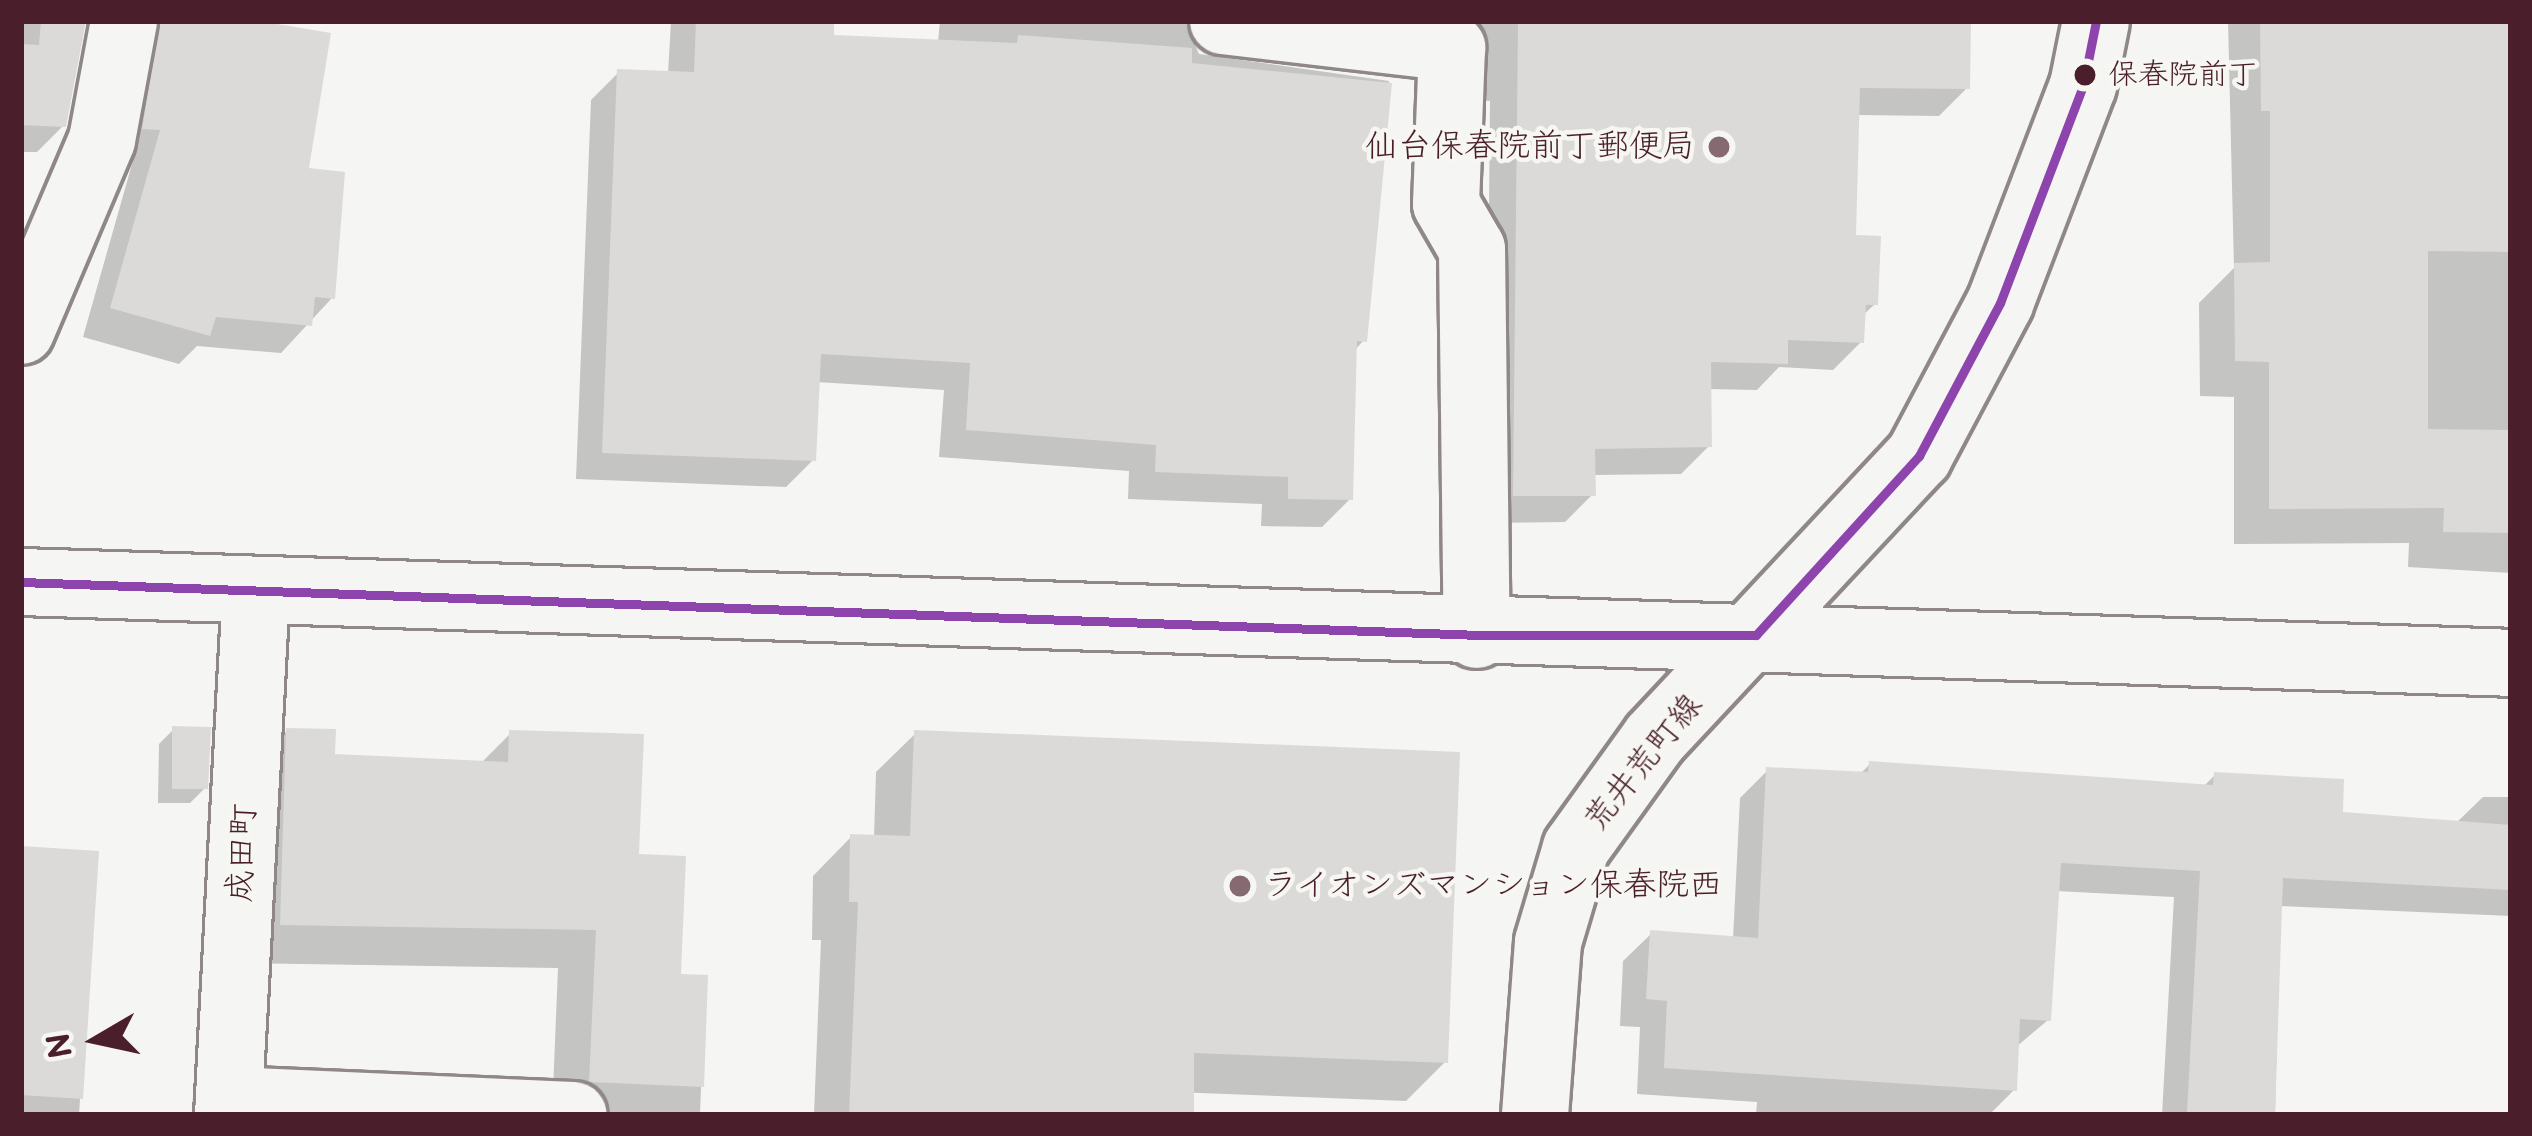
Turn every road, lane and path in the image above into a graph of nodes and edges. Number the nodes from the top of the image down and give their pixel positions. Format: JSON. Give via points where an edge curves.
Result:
{"nodes":[{"id":1,"x":124,"y":21,"type":"edge"},
{"id":2,"x":1223,"y":21,"type":"edge"},
{"id":3,"x":2096,"y":21,"type":"edge"},
{"id":4,"x":1453,"y":34,"type":"edge"},
{"id":5,"x":21,"y":331,"type":"edge"},
{"id":6,"x":21,"y":582,"type":"edge"},
{"id":7,"x":256,"y":591,"type":"junction"},
{"id":8,"x":1477,"y":635,"type":"junction"},
{"id":9,"x":1756,"y":635,"type":"junction"},
{"id":10,"x":2511,"y":663,"type":"edge"},
{"id":11,"x":228,"y":1108,"type":"edge"},
{"id":12,"x":574,"y":1115,"type":"edge"},
{"id":13,"x":1535,"y":1115,"type":"edge"}],
"edges":[{"from":1,"to":5,"type":"street","via":[[102,140]]},
{"from":2,"to":4,"type":"street"},
{"from":3,"to":9,"type":"street","name":"荒井荒町線","via":[[2083,86],[2000,303],[1919,456]]},
{"from":4,"to":8,"type":"street","via":[[1446,204],[1472,249]]},
{"from":6,"to":7,"type":"street"},
{"from":7,"to":8,"type":"street"},
{"from":7,"to":11,"type":"street","name":"成田町"},
{"from":8,"to":9,"type":"street"},
{"from":9,"to":10,"type":"street"},
{"from":9,"to":13,"type":"street","name":"荒井荒町線","via":[[1655,738],[1576,848],[1548,942]]},
{"from":11,"to":12,"type":"street"}]}
